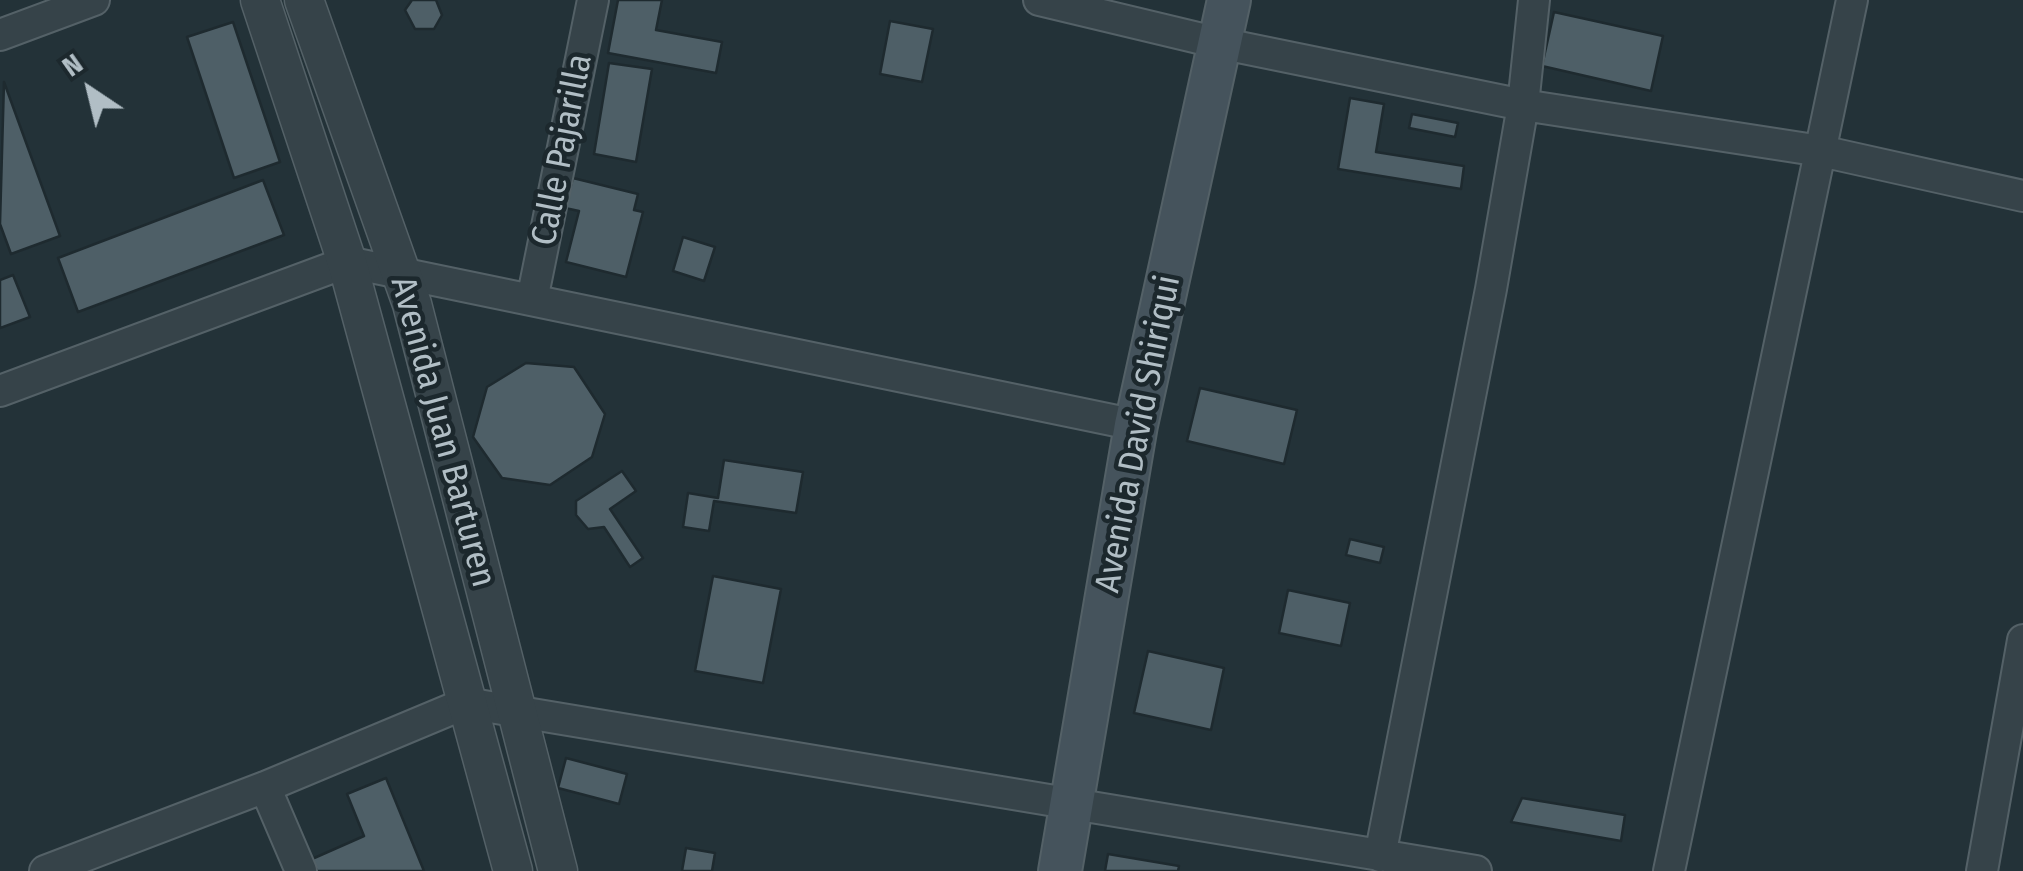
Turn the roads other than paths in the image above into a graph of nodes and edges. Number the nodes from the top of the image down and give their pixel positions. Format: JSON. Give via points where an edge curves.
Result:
{"nodes":[{"id":1,"x":94,"y":0,"type":"edge"},
{"id":2,"x":260,"y":0,"type":"edge"},
{"id":3,"x":304,"y":0,"type":"edge"},
{"id":4,"x":593,"y":0,"type":"edge"},
{"id":5,"x":1040,"y":0,"type":"edge"},
{"id":6,"x":1228,"y":0,"type":"edge"},
{"id":7,"x":1534,"y":0,"type":"edge"},
{"id":8,"x":1852,"y":0,"type":"edge"},
{"id":9,"x":0,"y":35,"type":"edge"},
{"id":10,"x":1219,"y":43,"type":"junction"},
{"id":11,"x":1523,"y":106,"type":"junction"},
{"id":12,"x":1820,"y":151,"type":"junction"},
{"id":13,"x":2023,"y":196,"type":"edge"},
{"id":14,"x":347,"y":262,"type":"junction"},
{"id":15,"x":400,"y":273,"type":"junction"},
{"id":16,"x":532,"y":300,"type":"junction"},
{"id":17,"x":0,"y":391,"type":"edge"},
{"id":18,"x":1136,"y":425,"type":"junction"},
{"id":19,"x":2023,"y":640,"type":"edge"},
{"id":20,"x":466,"y":703,"type":"junction"},
{"id":21,"x":517,"y":711,"type":"junction"},
{"id":22,"x":265,"y":787,"type":"junction"},
{"id":23,"x":1072,"y":802,"type":"junction"},
{"id":24,"x":1380,"y":856,"type":"junction"},
{"id":25,"x":44,"y":871,"type":"edge"},
{"id":26,"x":301,"y":871,"type":"edge"},
{"id":27,"x":513,"y":871,"type":"edge"},
{"id":28,"x":558,"y":871,"type":"edge"},
{"id":29,"x":1060,"y":871,"type":"edge"},
{"id":30,"x":1476,"y":871,"type":"edge"},
{"id":31,"x":1670,"y":871,"type":"edge"},
{"id":32,"x":1982,"y":871,"type":"edge"}],
"edges":[{"from":1,"to":9,"type":"street"},
{"from":2,"to":14,"type":"street","name":"Avenida Juan Barturen"},
{"from":3,"to":15,"type":"street","name":"Avenida Juan Barturen"},
{"from":4,"to":16,"type":"street","name":"Calle Pajarilla"},
{"from":5,"to":10,"type":"street"},
{"from":6,"to":10,"type":"main road","name":"Avenida David Shiriqui"},
{"from":7,"to":11,"type":"street"},
{"from":8,"to":12,"type":"street"},
{"from":10,"to":11,"type":"street"},
{"from":10,"to":18,"type":"main road","name":"Avenida David Shiriqui"},
{"from":11,"to":12,"type":"street"},
{"from":11,"to":24,"type":"street"},
{"from":12,"to":13,"type":"street"},
{"from":12,"to":31,"type":"street"},
{"from":14,"to":15,"type":"street"},
{"from":14,"to":17,"type":"street"},
{"from":14,"to":20,"type":"street","name":"Avenida Juan Barturen"},
{"from":15,"to":16,"type":"street"},
{"from":15,"to":21,"type":"street","name":"Avenida Juan Barturen"},
{"from":16,"to":18,"type":"street"},
{"from":18,"to":23,"type":"main road","name":"Avenida David Shiriqui"},
{"from":19,"to":32,"type":"street"},
{"from":20,"to":21,"type":"street"},
{"from":20,"to":22,"type":"street"},
{"from":20,"to":27,"type":"street","name":"Avenida Juan Barturen"},
{"from":21,"to":23,"type":"street"},
{"from":21,"to":28,"type":"street","name":"Avenida Juan Barturen"},
{"from":22,"to":25,"type":"street"},
{"from":22,"to":26,"type":"street"},
{"from":23,"to":24,"type":"street"},
{"from":23,"to":29,"type":"main road","name":"Avenida David Shiriqui"},
{"from":24,"to":30,"type":"street"}]}
